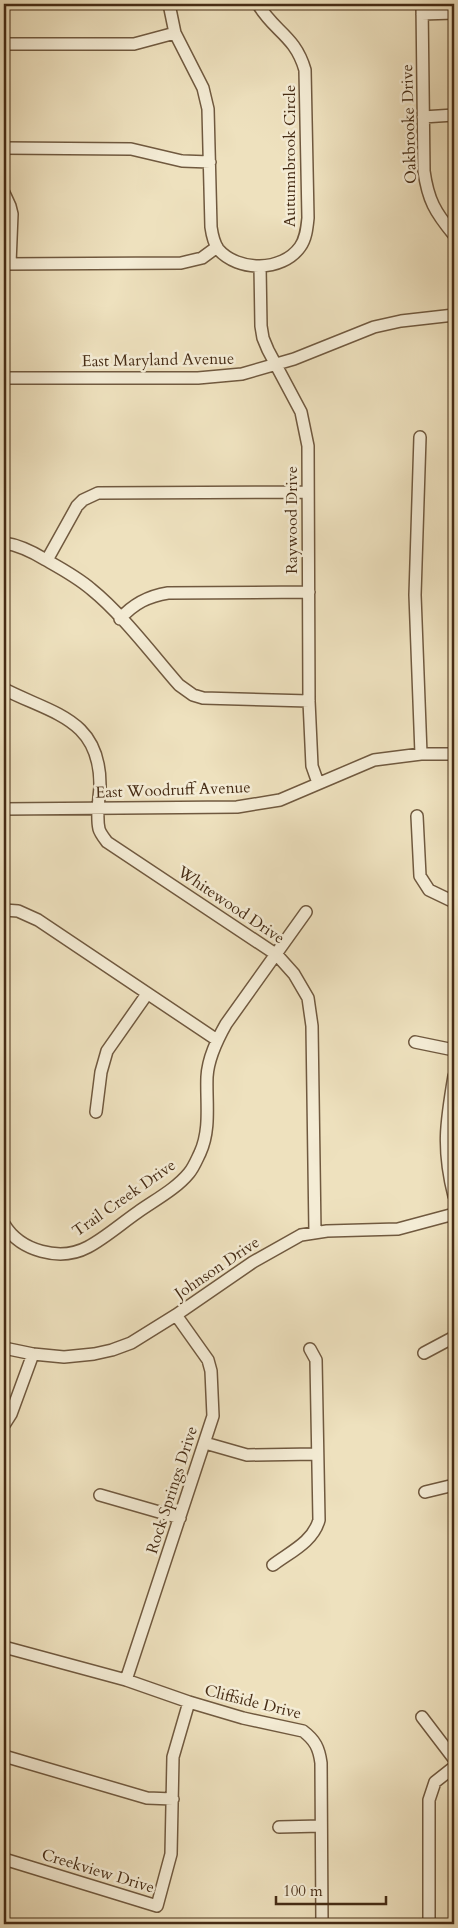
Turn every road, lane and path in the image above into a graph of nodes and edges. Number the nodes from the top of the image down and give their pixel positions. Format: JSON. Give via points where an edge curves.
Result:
{"nodes":[{"id":1,"x":169,"y":4,"type":"edge"},
{"id":2,"x":258,"y":4,"type":"edge"},
{"id":3,"x":422,"y":9,"type":"edge"},
{"id":4,"x":454,"y":13,"type":"edge"},
{"id":5,"x":175,"y":33,"type":"junction"},
{"id":6,"x":4,"y":44,"type":"edge"},
{"id":7,"x":454,"y":116,"type":"edge"},
{"id":8,"x":423,"y":117,"type":"junction"},
{"id":9,"x":4,"y":148,"type":"edge"},
{"id":10,"x":210,"y":162,"type":"junction"},
{"id":11,"x":4,"y":193,"type":"edge"},
{"id":12,"x":454,"y":233,"type":"edge"},
{"id":13,"x":217,"y":247,"type":"junction"},
{"id":14,"x":7,"y":264,"type":"edge"},
{"id":15,"x":260,"y":266,"type":"junction"},
{"id":16,"x":454,"y":314,"type":"edge"},
{"id":17,"x":276,"y":365,"type":"junction"},
{"id":18,"x":4,"y":378,"type":"edge"},
{"id":19,"x":420,"y":437,"type":"dead end"},
{"id":20,"x":308,"y":492,"type":"junction"},
{"id":21,"x":4,"y":543,"type":"edge"},
{"id":22,"x":47,"y":560,"type":"junction"},
{"id":23,"x":309,"y":592,"type":"junction"},
{"id":24,"x":120,"y":618,"type":"junction"},
{"id":25,"x":4,"y":689,"type":"edge"},
{"id":26,"x":309,"y":701,"type":"junction"},
{"id":27,"x":421,"y":754,"type":"junction"},
{"id":28,"x":454,"y":754,"type":"edge"},
{"id":29,"x":318,"y":783,"type":"junction"},
{"id":30,"x":4,"y":809,"type":"edge"},
{"id":31,"x":99,"y":809,"type":"junction"},
{"id":32,"x":416,"y":816,"type":"dead end"},
{"id":33,"x":454,"y":902,"type":"edge"},
{"id":34,"x":4,"y":910,"type":"edge"},
{"id":35,"x":306,"y":912,"type":"dead end"},
{"id":36,"x":277,"y":955,"type":"junction"},
{"id":37,"x":147,"y":994,"type":"junction"},
{"id":38,"x":217,"y":1040,"type":"junction"},
{"id":39,"x":415,"y":1042,"type":"dead end"},
{"id":40,"x":454,"y":1050,"type":"edge"},
{"id":41,"x":454,"y":1076,"type":"edge"},
{"id":42,"x":96,"y":1112,"type":"dead end"},
{"id":43,"x":454,"y":1196,"type":"edge"},
{"id":44,"x":454,"y":1214,"type":"edge"},
{"id":45,"x":4,"y":1224,"type":"edge"},
{"id":46,"x":315,"y":1233,"type":"junction"},
{"id":47,"x":176,"y":1315,"type":"junction"},
{"id":48,"x":454,"y":1337,"type":"edge"},
{"id":49,"x":4,"y":1348,"type":"edge"},
{"id":50,"x":310,"y":1349,"type":"dead end"},
{"id":51,"x":424,"y":1353,"type":"dead end"},
{"id":52,"x":33,"y":1354,"type":"junction"},
{"id":53,"x":4,"y":1425,"type":"edge"},
{"id":54,"x":205,"y":1443,"type":"junction"},
{"id":55,"x":316,"y":1454,"type":"junction"},
{"id":56,"x":454,"y":1485,"type":"edge"},
{"id":57,"x":425,"y":1492,"type":"dead end"},
{"id":58,"x":100,"y":1495,"type":"dead end"},
{"id":59,"x":180,"y":1518,"type":"junction"},
{"id":60,"x":273,"y":1565,"type":"dead end"},
{"id":61,"x":4,"y":1647,"type":"edge"},
{"id":62,"x":126,"y":1680,"type":"junction"},
{"id":63,"x":189,"y":1702,"type":"junction"},
{"id":64,"x":422,"y":1717,"type":"dead end"},
{"id":65,"x":4,"y":1756,"type":"edge"},
{"id":66,"x":454,"y":1759,"type":"edge"},
{"id":67,"x":454,"y":1767,"type":"edge"},
{"id":68,"x":172,"y":1799,"type":"junction"},
{"id":69,"x":321,"y":1826,"type":"junction"},
{"id":70,"x":279,"y":1827,"type":"dead end"},
{"id":71,"x":4,"y":1859,"type":"edge"},
{"id":72,"x":322,"y":1924,"type":"edge"},
{"id":73,"x":429,"y":1924,"type":"edge"}],
"edges":[{"from":1,"to":5,"type":"street"},
{"from":2,"to":15,"type":"street","name":"Autumnbrook Circle","via":[[294,44],[305,70],[308,218],[302,244],[292,256],[276,264]]},
{"from":3,"to":4,"type":"street"},
{"from":3,"to":8,"type":"street","name":"Oakbrooke Drive"},
{"from":5,"to":6,"type":"street","via":[[134,44]]},
{"from":5,"to":10,"type":"street","via":[[203,88],[210,125]]},
{"from":7,"to":8,"type":"street"},
{"from":8,"to":12,"type":"street","name":"Oakbrooke Drive","via":[[427,193]]},
{"from":9,"to":10,"type":"street","via":[[131,149],[182,161]]},
{"from":10,"to":13,"type":"street","via":[[211,227]]},
{"from":11,"to":14,"type":"street","via":[[12,214]]},
{"from":13,"to":14,"type":"street","via":[[202,258],[181,263]]},
{"from":13,"to":15,"type":"street","name":"Autumnbrook Circle","via":[[240,263]]},
{"from":15,"to":17,"type":"street","name":"Raywood Drive","via":[[261,326]]},
{"from":16,"to":17,"type":"street","name":"East Maryland Avenue","via":[[374,327]]},
{"from":17,"to":18,"type":"street","name":"East Maryland Avenue","via":[[242,374],[198,378]]},
{"from":17,"to":20,"type":"street","name":"Raywood Drive","via":[[301,412],[308,446]]},
{"from":19,"to":27,"type":"street","via":[[415,595]]},
{"from":20,"to":22,"type":"street","via":[[98,493],[77,506]]},
{"from":20,"to":23,"type":"street","name":"Raywood Drive"},
{"from":21,"to":22,"type":"street","via":[[24,548]]},
{"from":22,"to":24,"type":"street","via":[[76,577]]},
{"from":23,"to":24,"type":"street","via":[[168,593],[140,601]]},
{"from":23,"to":26,"type":"street","name":"Raywood Drive"},
{"from":24,"to":26,"type":"street","via":[[179,685],[194,695],[221,700]]},
{"from":25,"to":31,"type":"street","name":"Whitewood Drive","via":[[65,717],[87,736],[100,774]]},
{"from":26,"to":29,"type":"street","name":"Raywood Drive","via":[[312,766]]},
{"from":27,"to":28,"type":"street","name":"East Woodruff Avenue"},
{"from":27,"to":29,"type":"street","name":"East Woodruff Avenue","via":[[374,760]]},
{"from":29,"to":31,"type":"street","name":"East Woodruff Avenue","via":[[280,800],[237,807]]},
{"from":30,"to":31,"type":"street","name":"East Woodruff Avenue"},
{"from":31,"to":36,"type":"street","name":"Whitewood Drive","via":[[99,829],[106,842]]},
{"from":32,"to":33,"type":"street","via":[[420,876],[429,890]]},
{"from":34,"to":37,"type":"street","via":[[18,911],[38,920]]},
{"from":35,"to":36,"type":"street","name":"Trail Creek Drive"},
{"from":36,"to":38,"type":"street","name":"Trail Creek Drive"},
{"from":36,"to":46,"type":"street","name":"Whitewood Drive","via":[[294,974],[308,998],[312,1026]]},
{"from":37,"to":38,"type":"street"},
{"from":37,"to":42,"type":"street","via":[[107,1051]]},
{"from":38,"to":45,"type":"street","name":"Trail Creek Drive","via":[[207,1076],[206,1133],[190,1172],[174,1187],[87,1248],[69,1253],[52,1254],[36,1250],[21,1242]]},
{"from":39,"to":40,"type":"street"},
{"from":41,"to":43,"type":"street","via":[[445,1142],[447,1170]]},
{"from":44,"to":46,"type":"street","name":"Johnson Drive","via":[[398,1229]]},
{"from":46,"to":47,"type":"street","name":"Johnson Drive","via":[[301,1235],[253,1262]]},
{"from":47,"to":52,"type":"street","name":"Johnson Drive","via":[[112,1350],[78,1356]]},
{"from":47,"to":54,"type":"street","name":"Rock Springs Drive","via":[[208,1360],[211,1371],[213,1416]]},
{"from":48,"to":51,"type":"street"},
{"from":49,"to":52,"type":"street","name":"Johnson Drive"},
{"from":50,"to":55,"type":"street","via":[[316,1360]]},
{"from":52,"to":53,"type":"street"},
{"from":54,"to":55,"type":"street","via":[[247,1455]]},
{"from":54,"to":59,"type":"street","name":"Rock Springs Drive"},
{"from":55,"to":60,"type":"street","via":[[317,1529]]},
{"from":56,"to":57,"type":"street"},
{"from":58,"to":59,"type":"street"},
{"from":59,"to":62,"type":"street","name":"Rock Springs Drive"},
{"from":61,"to":62,"type":"street","name":"Cliffside Drive"},
{"from":62,"to":63,"type":"street","name":"Cliffside Drive"},
{"from":63,"to":68,"type":"street","name":"Creekview Drive","via":[[173,1757]]},
{"from":63,"to":69,"type":"street","name":"Cliffside Drive","via":[[303,1731],[310,1736],[317,1744],[321,1763]]},
{"from":64,"to":66,"type":"street"},
{"from":65,"to":68,"type":"street","via":[[147,1798]]},
{"from":67,"to":73,"type":"street","via":[[435,1782],[429,1800]]},
{"from":68,"to":71,"type":"street","name":"Creekview Drive","via":[[171,1854],[157,1906]]},
{"from":69,"to":70,"type":"street"},
{"from":69,"to":72,"type":"street","name":"Cliffside Drive"}]}
